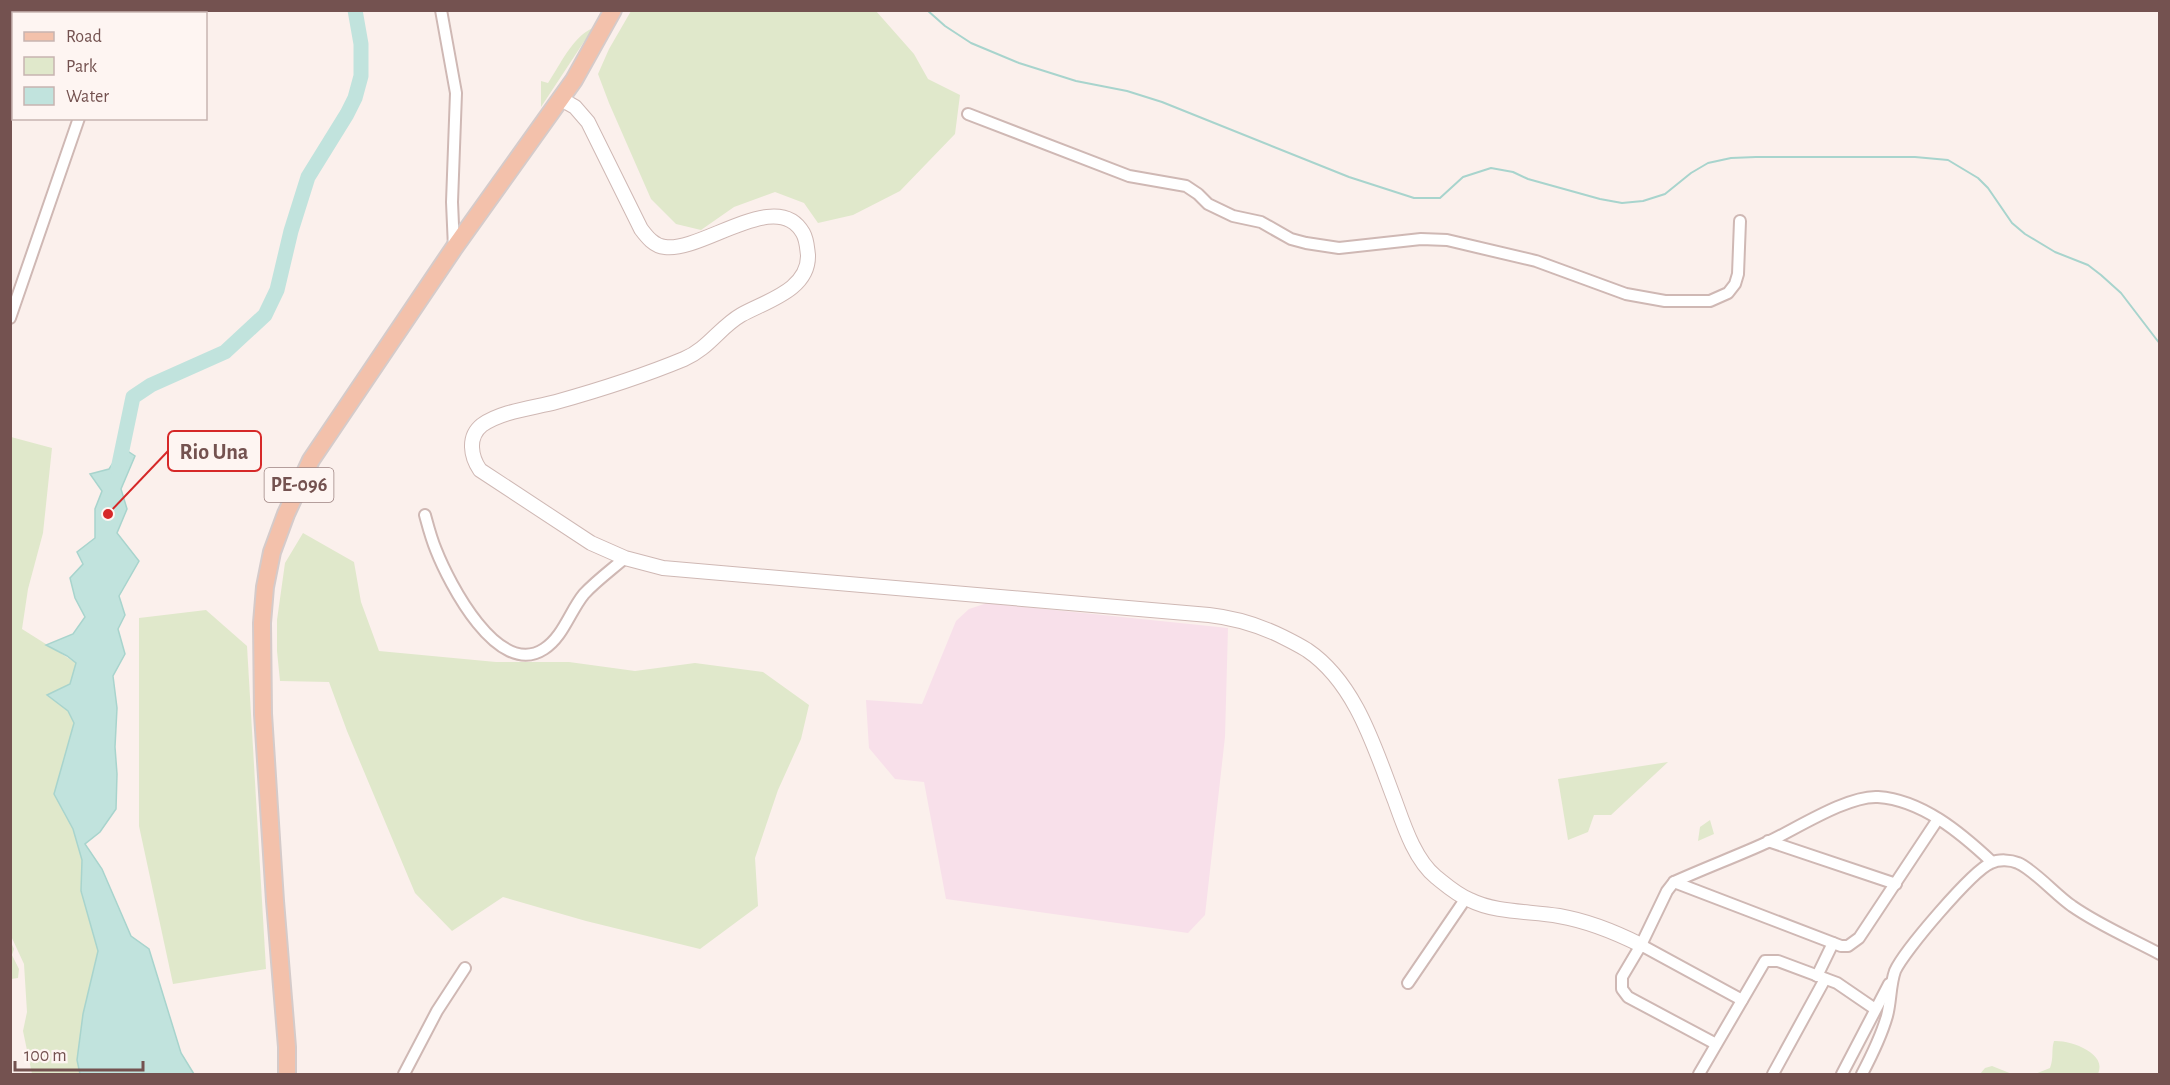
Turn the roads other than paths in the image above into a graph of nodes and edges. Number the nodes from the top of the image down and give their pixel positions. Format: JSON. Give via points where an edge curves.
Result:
{"nodes":[{"id":1,"x":441,"y":10,"type":"edge"},
{"id":2,"x":613,"y":10,"type":"edge"},
{"id":3,"x":561,"y":99,"type":"junction"},
{"id":4,"x":968,"y":114,"type":"dead end"},
{"id":5,"x":78,"y":120,"type":"edge"},
{"id":6,"x":1740,"y":220,"type":"dead end"},
{"id":7,"x":454,"y":248,"type":"junction"},
{"id":8,"x":15,"y":287,"type":"edge"},
{"id":9,"x":10,"y":318,"type":"edge"},
{"id":10,"x":425,"y":514,"type":"dead end"},
{"id":11,"x":625,"y":558,"type":"junction"},
{"id":12,"x":1938,"y":819,"type":"junction"},
{"id":13,"x":1768,"y":842,"type":"junction"},
{"id":14,"x":1992,"y":862,"type":"junction"},
{"id":15,"x":1674,"y":882,"type":"junction"},
{"id":16,"x":1896,"y":884,"type":"junction"},
{"id":17,"x":1466,"y":898,"type":"junction"},
{"id":18,"x":1833,"y":943,"type":"junction"},
{"id":19,"x":1641,"y":945,"type":"junction"},
{"id":20,"x":2160,"y":954,"type":"edge"},
{"id":21,"x":465,"y":968,"type":"dead end"},
{"id":22,"x":1894,"y":974,"type":"junction"},
{"id":23,"x":1821,"y":977,"type":"junction"},
{"id":24,"x":1408,"y":983,"type":"dead end"},
{"id":25,"x":1742,"y":1000,"type":"junction"},
{"id":26,"x":1875,"y":1009,"type":"junction"},
{"id":27,"x":1716,"y":1044,"type":"junction"},
{"id":28,"x":287,"y":1047,"type":"junction"},
{"id":29,"x":287,"y":1074,"type":"edge"},
{"id":30,"x":292,"y":1074,"type":"edge"},
{"id":31,"x":404,"y":1074,"type":"edge"},
{"id":32,"x":1699,"y":1074,"type":"edge"},
{"id":33,"x":1773,"y":1074,"type":"edge"},
{"id":34,"x":1842,"y":1074,"type":"edge"},
{"id":35,"x":1862,"y":1074,"type":"edge"}],
"edges":[{"from":1,"to":7,"type":"street","via":[[456,93]]},
{"from":2,"to":3,"type":"main road","number":"PE-096"},
{"from":3,"to":7,"type":"main road","number":"PE-096"},
{"from":3,"to":11,"type":"street","via":[[588,122],[641,229],[654,243],[678,247],[766,216],[790,221],[807,243],[806,270],[791,289],[739,316],[701,350],[624,381],[493,420],[477,432],[471,449],[480,470],[591,543]]},
{"from":4,"to":6,"type":"street","via":[[1129,176],[1186,186],[1208,204],[1233,216],[1261,222],[1306,243],[1340,248],[1447,240],[1536,261],[1626,294],[1665,302],[1710,301],[1728,293],[1738,274]]},
{"from":5,"to":8,"type":"street"},
{"from":7,"to":28,"type":"main road","number":"PE-096","via":[[311,460],[272,552],[262,623],[263,714]]},
{"from":8,"to":9,"type":"street"},
{"from":10,"to":11,"type":"street","via":[[438,556],[477,622],[500,647],[522,656],[538,653],[552,644],[583,595]]},
{"from":11,"to":17,"type":"street","via":[[674,569],[1231,617],[1268,629],[1308,650],[1349,695],[1420,857],[1433,875]]},
{"from":12,"to":13,"type":"street","via":[[1887,798],[1863,798]]},
{"from":12,"to":14,"type":"street"},
{"from":12,"to":16,"type":"street"},
{"from":13,"to":15,"type":"street"},
{"from":13,"to":16,"type":"street"},
{"from":14,"to":20,"type":"street","via":[[2020,864],[2092,920]]},
{"from":14,"to":22,"type":"street","via":[[1965,884],[1912,944]]},
{"from":15,"to":18,"type":"street"},
{"from":15,"to":19,"type":"street"},
{"from":16,"to":18,"type":"street","via":[[1854,943]]},
{"from":17,"to":19,"type":"street","via":[[1494,908],[1588,922]]},
{"from":17,"to":24,"type":"street"},
{"from":18,"to":23,"type":"street"},
{"from":19,"to":25,"type":"street"},
{"from":19,"to":27,"type":"street","via":[[1622,977],[1624,993]]},
{"from":21,"to":31,"type":"street"},
{"from":22,"to":26,"type":"street"},
{"from":22,"to":35,"type":"street","via":[[1877,1046]]},
{"from":23,"to":25,"type":"street","via":[[1769,960],[1762,965]]},
{"from":23,"to":26,"type":"street","via":[[1845,987]]},
{"from":23,"to":33,"type":"street"},
{"from":25,"to":27,"type":"street"},
{"from":26,"to":34,"type":"street"},
{"from":27,"to":32,"type":"street"},
{"from":28,"to":29,"type":"main road","number":"PE-096"},
{"from":28,"to":30,"type":"main road","number":"PE-096"}]}
